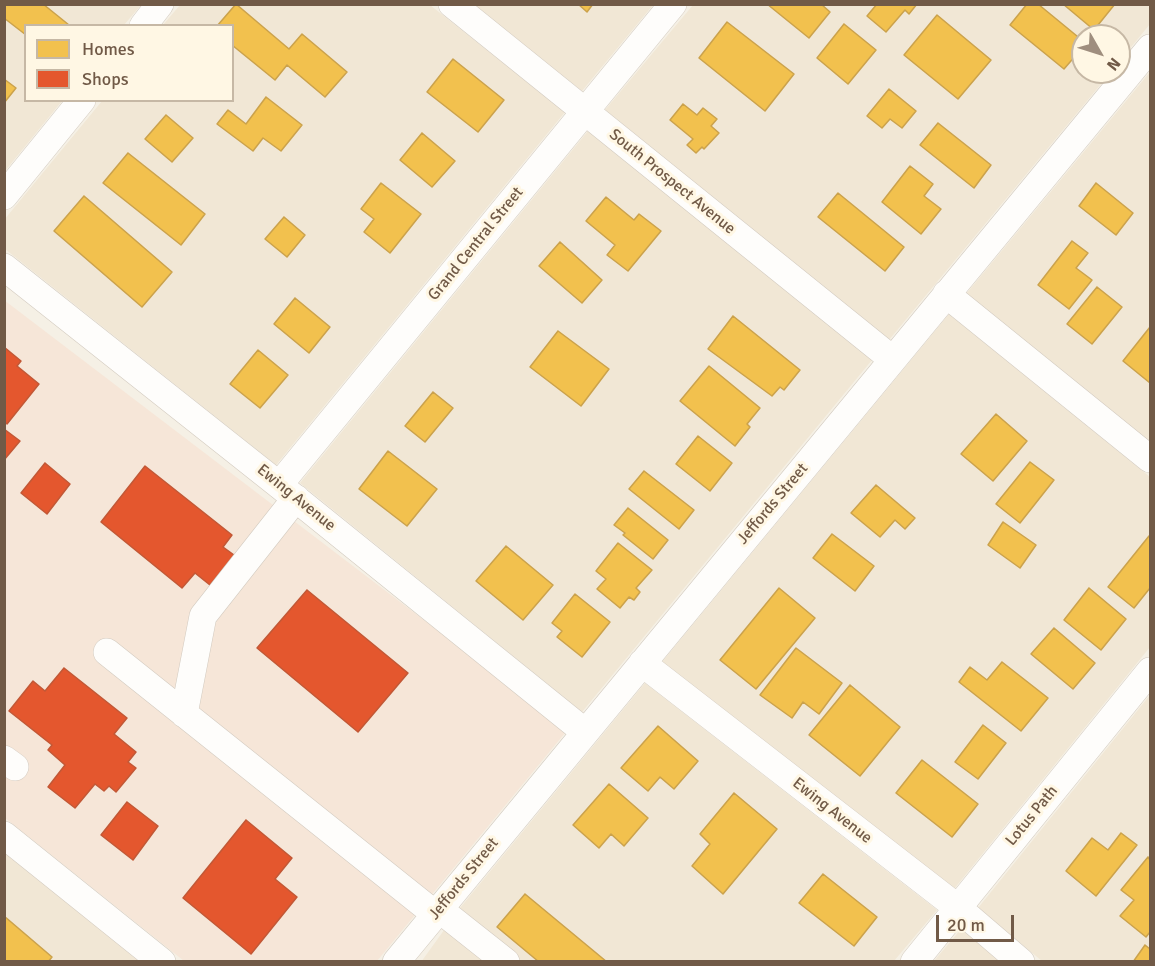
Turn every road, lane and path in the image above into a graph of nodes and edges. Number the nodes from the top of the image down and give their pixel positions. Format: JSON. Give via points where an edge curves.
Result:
{"nodes":[{"id":1,"x":160,"y":4,"type":"edge"},
{"id":2,"x":452,"y":4,"type":"edge"},
{"id":3,"x":673,"y":4,"type":"edge"},
{"id":4,"x":145,"y":24,"type":"edge"},
{"id":5,"x":1150,"y":48,"type":"edge"},
{"id":6,"x":80,"y":102,"type":"edge"},
{"id":7,"x":585,"y":111,"type":"junction"},
{"id":8,"x":4,"y":196,"type":"edge"},
{"id":9,"x":4,"y":267,"type":"edge"},
{"id":10,"x":946,"y":294,"type":"junction"},
{"id":11,"x":892,"y":359,"type":"junction"},
{"id":12,"x":1150,"y":459,"type":"edge"},
{"id":13,"x":288,"y":492,"type":"junction"},
{"id":14,"x":107,"y":652,"type":"dead end"},
{"id":15,"x":642,"y":663,"type":"junction"},
{"id":16,"x":1150,"y":671,"type":"edge"},
{"id":17,"x":184,"y":714,"type":"junction"},
{"id":18,"x":585,"y":732,"type":"junction"},
{"id":19,"x":4,"y":836,"type":"edge"},
{"id":20,"x":958,"y":908,"type":"junction"},
{"id":21,"x":437,"y":911,"type":"junction"},
{"id":22,"x":162,"y":962,"type":"edge"},
{"id":23,"x":396,"y":962,"type":"edge"},
{"id":24,"x":506,"y":962,"type":"edge"},
{"id":25,"x":914,"y":962,"type":"edge"},
{"id":26,"x":1021,"y":962,"type":"edge"}],
"edges":[{"from":1,"to":4,"type":"street"},
{"from":2,"to":7,"type":"street","name":"South Prospect Avenue"},
{"from":3,"to":7,"type":"street","name":"Grand Central Street"},
{"from":5,"to":10,"type":"street","name":"Jeffords Street"},
{"from":6,"to":8,"type":"street"},
{"from":7,"to":11,"type":"street","name":"South Prospect Avenue"},
{"from":7,"to":13,"type":"street","name":"Grand Central Street"},
{"from":9,"to":13,"type":"street","name":"Ewing Avenue"},
{"from":10,"to":11,"type":"street","name":"Jeffords Street"},
{"from":10,"to":12,"type":"street"},
{"from":11,"to":15,"type":"street","name":"Jeffords Street"},
{"from":13,"to":17,"type":"street","name":"Grand Central Street","via":[[203,616]]},
{"from":13,"to":18,"type":"street","name":"Ewing Avenue"},
{"from":14,"to":17,"type":"street"},
{"from":15,"to":18,"type":"street","name":"Jeffords Street"},
{"from":15,"to":20,"type":"street","name":"Ewing Avenue"},
{"from":16,"to":20,"type":"street","name":"Lotus Path"},
{"from":17,"to":21,"type":"street"},
{"from":18,"to":21,"type":"street","name":"Jeffords Street"},
{"from":19,"to":22,"type":"street"},
{"from":20,"to":25,"type":"street","name":"Lotus Path"},
{"from":20,"to":26,"type":"street","name":"Ewing Avenue"},
{"from":21,"to":23,"type":"street","name":"Jeffords Street"},
{"from":21,"to":24,"type":"street"}]}
